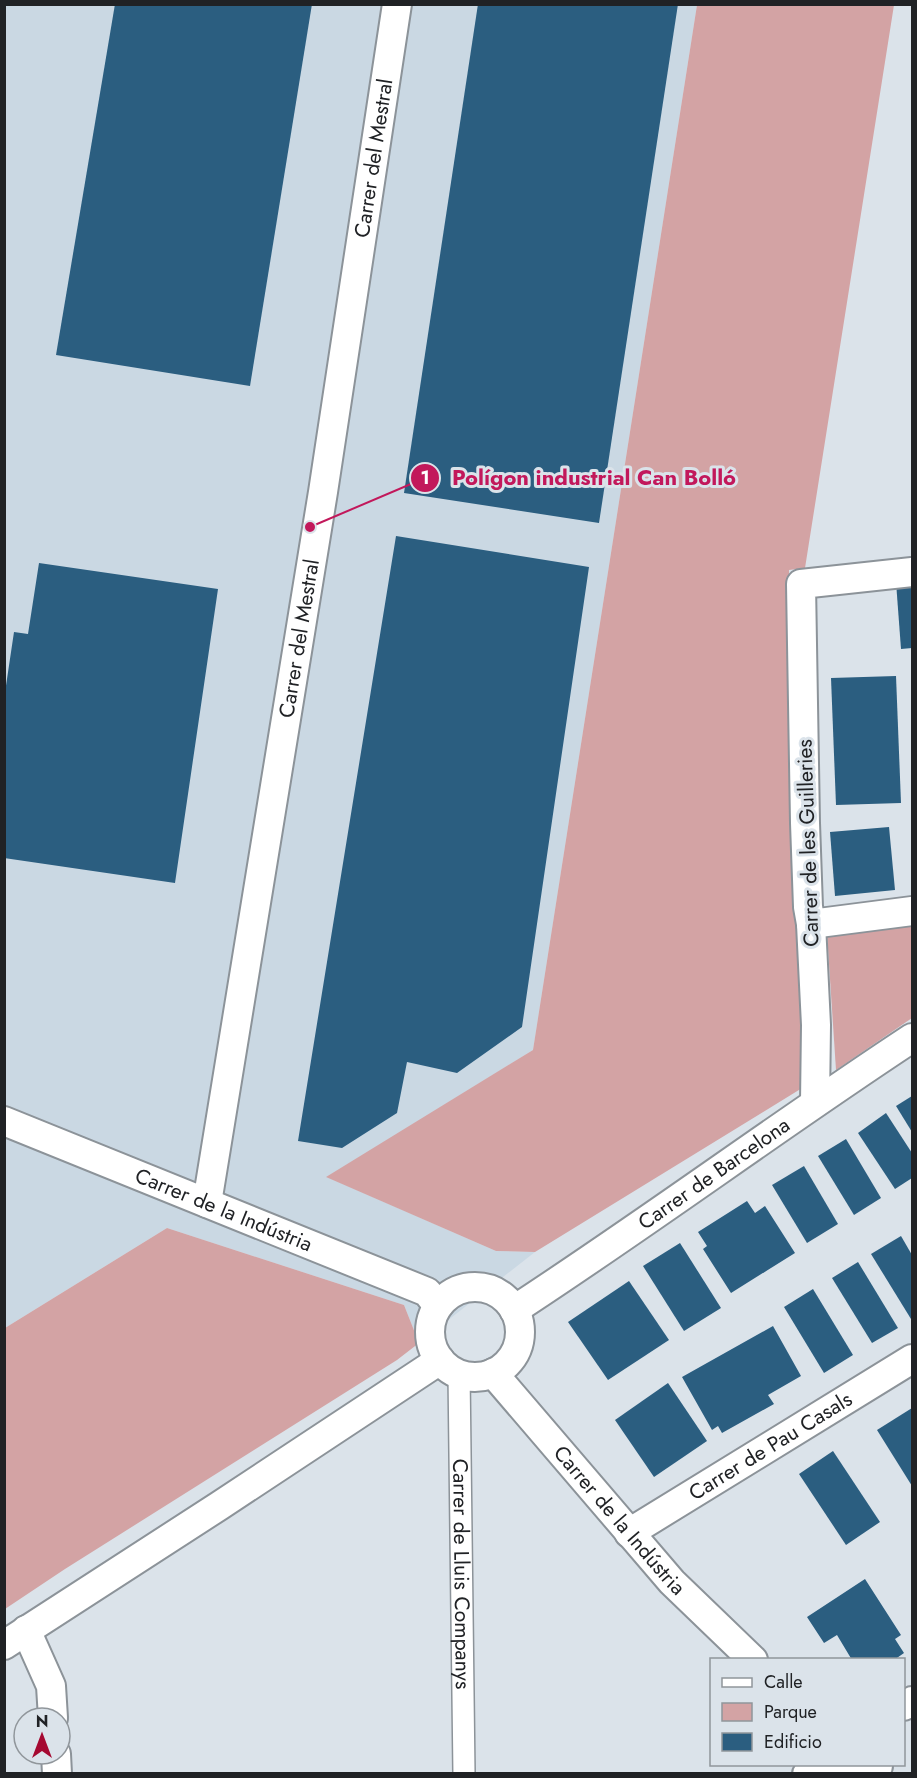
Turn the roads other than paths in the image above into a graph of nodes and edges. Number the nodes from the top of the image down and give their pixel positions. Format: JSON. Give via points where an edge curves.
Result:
{"nodes":[{"id":1,"x":397,"y":4,"type":"edge"},
{"id":2,"x":912,"y":572,"type":"edge"},
{"id":3,"x":912,"y":911,"type":"edge"},
{"id":4,"x":811,"y":924,"type":"junction"},
{"id":5,"x":912,"y":1038,"type":"edge"},
{"id":6,"x":815,"y":1102,"type":"junction"},
{"id":7,"x":4,"y":1121,"type":"edge"},
{"id":8,"x":207,"y":1203,"type":"junction"},
{"id":9,"x":438,"y":1305,"type":"junction"},
{"id":10,"x":514,"y":1310,"type":"junction"},
{"id":11,"x":912,"y":1359,"type":"edge"},
{"id":12,"x":449,"y":1366,"type":"junction"},
{"id":13,"x":494,"y":1373,"type":"junction"},
{"id":14,"x":629,"y":1533,"type":"junction"},
{"id":15,"x":15,"y":1638,"type":"edge"},
{"id":16,"x":752,"y":1658,"type":"edge"},
{"id":17,"x":52,"y":1706,"type":"edge"},
{"id":18,"x":879,"y":1768,"type":"edge"},
{"id":19,"x":464,"y":1773,"type":"edge"},
{"id":20,"x":807,"y":1773,"type":"edge"}],
"edges":[{"from":1,"to":8,"type":"street","name":"Carrer del Mestral","via":[[323,492]]},
{"from":2,"to":4,"type":"street","name":"Carrer de les Guilleries","via":[[801,584],[805,823]]},
{"from":3,"to":4,"type":"street"},
{"from":4,"to":6,"type":"street","name":"Carrer de les Guilleries"},
{"from":5,"to":6,"type":"street","name":"Carrer de Barcelona"},
{"from":6,"to":10,"type":"street","name":"Carrer de Barcelona"},
{"from":7,"to":8,"type":"street","name":"Carrer de la Indústria"},
{"from":8,"to":9,"type":"street","name":"Carrer de la Indústria","via":[[427,1292]]},
{"from":9,"to":10,"type":"street","via":[[463,1288],[483,1287],[501,1295]]},
{"from":9,"to":12,"type":"street","via":[[430,1339],[434,1350]]},
{"from":10,"to":13,"type":"street","via":[[519,1342],[507,1363]]},
{"from":11,"to":14,"type":"street","name":"Carrer de Pau Casals"},
{"from":12,"to":13,"type":"street","via":[[470,1376]]},
{"from":12,"to":15,"type":"street"},
{"from":12,"to":19,"type":"street","name":"Carrer de Lluis Companys"},
{"from":13,"to":14,"type":"street","name":"Carrer de la Indústria"},
{"from":14,"to":16,"type":"street","name":"Carrer de la Indústria","via":[[672,1582]]},
{"from":15,"to":17,"type":"street","via":[[51,1686]]},
{"from":18,"to":20,"type":"street"}]}
